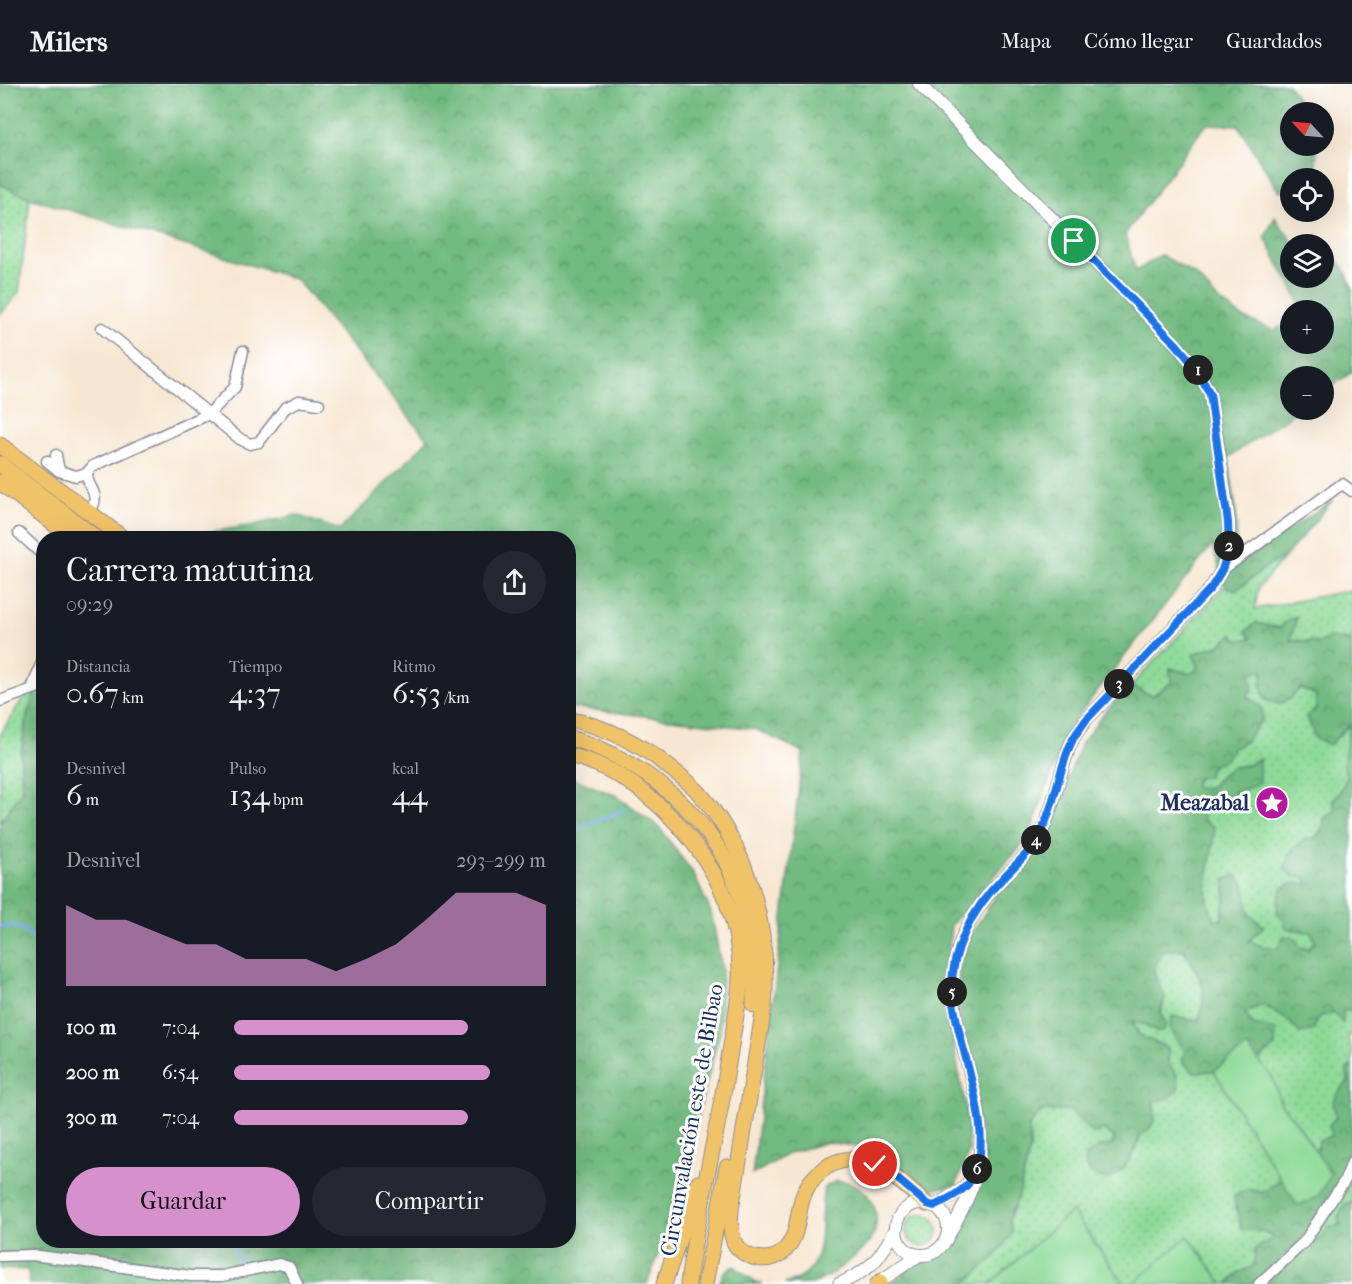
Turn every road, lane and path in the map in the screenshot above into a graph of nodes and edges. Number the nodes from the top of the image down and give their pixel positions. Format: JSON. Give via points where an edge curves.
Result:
{"nodes":[{"id":1,"x":919,"y":84,"type":"edge"},
{"id":2,"x":102,"y":328,"type":"dead end"},
{"id":3,"x":243,"y":351,"type":"dead end"},
{"id":4,"x":319,"y":404,"type":"dead end"},
{"id":5,"x":209,"y":414,"type":"junction"},
{"id":6,"x":0,"y":445,"type":"edge"},
{"id":7,"x":52,"y":458,"type":"dead end"},
{"id":8,"x":0,"y":464,"type":"edge"},
{"id":9,"x":87,"y":472,"type":"junction"},
{"id":10,"x":0,"y":482,"type":"edge"},
{"id":11,"x":1352,"y":491,"type":"edge"},
{"id":12,"x":90,"y":513,"type":"junction"},
{"id":13,"x":63,"y":531,"type":"edge"},
{"id":14,"x":87,"y":531,"type":"edge"},
{"id":15,"x":114,"y":531,"type":"edge"},
{"id":16,"x":20,"y":533,"type":"dead end"},
{"id":17,"x":36,"y":548,"type":"edge"},
{"id":18,"x":1222,"y":570,"type":"junction"},
{"id":19,"x":36,"y":678,"type":"edge"},
{"id":20,"x":36,"y":688,"type":"edge"},
{"id":21,"x":32,"y":689,"type":"junction"},
{"id":22,"x":2,"y":698,"type":"edge"},
{"id":23,"x":576,"y":721,"type":"edge"},
{"id":24,"x":576,"y":740,"type":"edge"},
{"id":25,"x":576,"y":757,"type":"edge"},
{"id":26,"x":742,"y":1087,"type":"junction"},
{"id":27,"x":723,"y":1097,"type":"junction"},
{"id":28,"x":743,"y":1125,"type":"junction"},
{"id":29,"x":1352,"y":1162,"type":"edge"},
{"id":30,"x":977,"y":1170,"type":"junction"},
{"id":31,"x":930,"y":1205,"type":"junction"},
{"id":32,"x":897,"y":1227,"type":"junction"},
{"id":33,"x":946,"y":1240,"type":"junction"},
{"id":34,"x":919,"y":1255,"type":"junction"},
{"id":35,"x":0,"y":1256,"type":"edge"},
{"id":36,"x":878,"y":1283,"type":"edge"},
{"id":37,"x":297,"y":1284,"type":"edge"},
{"id":38,"x":664,"y":1284,"type":"edge"},
{"id":39,"x":688,"y":1284,"type":"edge"},
{"id":40,"x":705,"y":1284,"type":"edge"},
{"id":41,"x":839,"y":1284,"type":"edge"},
{"id":42,"x":1259,"y":1284,"type":"edge"}],
"edges":[{"from":1,"to":18,"type":"street","via":[[1196,368],[1210,394],[1228,522],[1229,548]]},
{"from":2,"to":5,"type":"street"},
{"from":3,"to":5,"type":"street","via":[[235,387]]},
{"from":4,"to":5,"type":"street","via":[[299,401],[285,408],[259,442],[250,444]]},
{"from":5,"to":9,"type":"street"},
{"from":6,"to":12,"type":"main road"},
{"from":7,"to":9,"type":"street","via":[[59,471],[76,476]]},
{"from":8,"to":14,"type":"main road"},
{"from":9,"to":12,"type":"street","via":[[96,499]]},
{"from":10,"to":13,"type":"main road"},
{"from":11,"to":18,"type":"street","via":[[1342,484]]},
{"from":12,"to":15,"type":"main road"},
{"from":16,"to":17,"type":"street"},
{"from":18,"to":30,"type":"street","via":[[1211,588],[1086,720],[1073,739],[1040,834],[1029,852],[980,906],[964,934],[954,966],[952,993],[980,1122]]},
{"from":19,"to":21,"type":"street"},
{"from":20,"to":21,"type":"street"},
{"from":21,"to":22,"type":"street"},
{"from":23,"to":28,"type":"main road","via":[[633,741],[691,785],[724,825],[749,875],[762,924],[766,980]]},
{"from":24,"to":26,"type":"main road","name":"Circunvalación este de Bilbao","via":[[618,757],[662,785],[698,820],[727,864],[748,920],[755,975],[752,1035]]},
{"from":25,"to":27,"type":"main road","name":"Circunvalación este de Bilbao","via":[[625,779],[653,800],[694,842],[721,888],[740,963]]},
{"from":26,"to":28,"type":"main road"},
{"from":26,"to":40,"type":"main road","name":"Circunvalación este de Bilbao"},
{"from":27,"to":38,"type":"main road"},
{"from":27,"to":39,"type":"main road","name":"Circunvalación este de Bilbao"},
{"from":28,"to":31,"type":"main road","via":[[730,1223],[735,1244],[752,1257],[770,1258],[783,1252],[794,1236],[810,1182],[837,1161],[875,1164]]},
{"from":29,"to":42,"type":"street","via":[[1345,1180],[1304,1242]]},
{"from":30,"to":31,"type":"street","via":[[963,1189]]},
{"from":30,"to":33,"type":"street","via":[[969,1198]]},
{"from":31,"to":32,"type":"street","via":[[920,1203],[907,1209]]},
{"from":31,"to":33,"type":"street","via":[[947,1220]]},
{"from":32,"to":34,"type":"street","via":[[902,1246]]},
{"from":32,"to":41,"type":"street","via":[[877,1260],[861,1274]]},
{"from":33,"to":34,"type":"street","via":[[938,1251]]},
{"from":34,"to":36,"type":"street"},
{"from":35,"to":37,"type":"street","via":[[32,1255],[191,1276],[222,1276],[279,1264],[289,1267]]}]}
